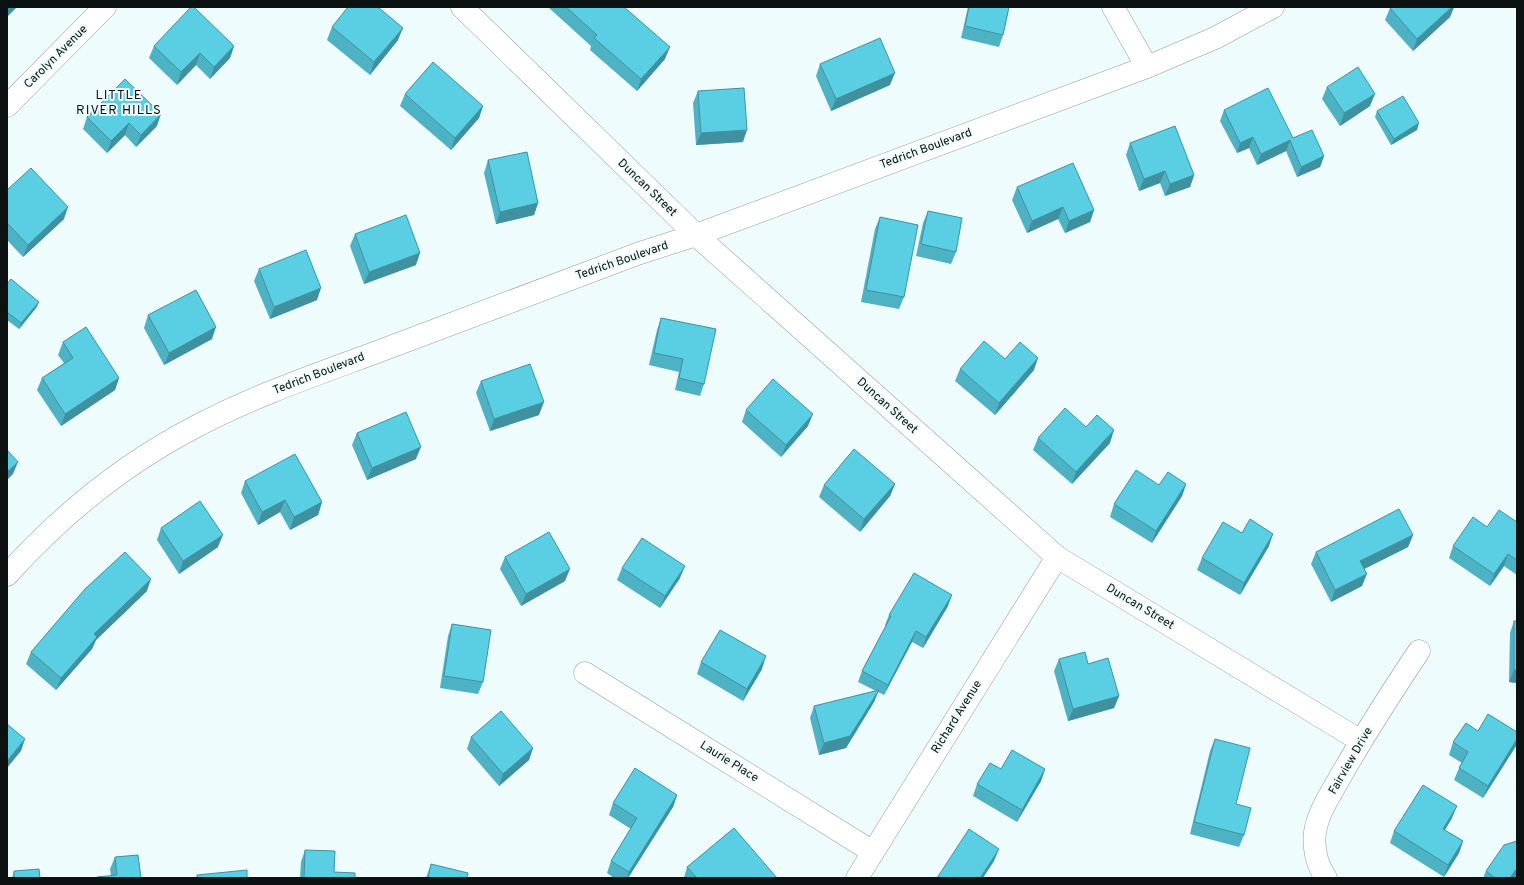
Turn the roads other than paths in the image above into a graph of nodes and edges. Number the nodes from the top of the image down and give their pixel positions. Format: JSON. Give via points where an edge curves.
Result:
{"nodes":[{"id":1,"x":105,"y":7,"type":"edge"},
{"id":2,"x":462,"y":7,"type":"edge"},
{"id":3,"x":1113,"y":7,"type":"edge"},
{"id":4,"x":1273,"y":7,"type":"edge"},
{"id":5,"x":1147,"y":67,"type":"junction"},
{"id":6,"x":7,"y":106,"type":"edge"},
{"id":7,"x":696,"y":235,"type":"junction"},
{"id":8,"x":1056,"y":556,"type":"junction"},
{"id":9,"x":7,"y":575,"type":"edge"},
{"id":10,"x":1419,"y":651,"type":"dead end"},
{"id":11,"x":585,"y":673,"type":"dead end"},
{"id":12,"x":1361,"y":741,"type":"junction"},
{"id":13,"x":873,"y":852,"type":"junction"},
{"id":14,"x":857,"y":878,"type":"edge"},
{"id":15,"x":1326,"y":878,"type":"edge"}],
"edges":[{"from":1,"to":6,"type":"street","name":"Carolyn Avenue"},
{"from":2,"to":7,"type":"street","name":"Duncan Street"},
{"from":3,"to":5,"type":"street"},
{"from":4,"to":5,"type":"street","name":"Tedrich Boulevard","via":[[1215,38]]},
{"from":5,"to":7,"type":"street","name":"Tedrich Boulevard"},
{"from":7,"to":8,"type":"street","name":"Duncan Street"},
{"from":7,"to":9,"type":"street","name":"Tedrich Boulevard","via":[[637,254],[463,319],[260,397],[196,426],[140,459],[81,502]]},
{"from":8,"to":12,"type":"street","name":"Duncan Street"},
{"from":8,"to":13,"type":"street","name":"Richard Avenue"},
{"from":10,"to":12,"type":"street","name":"Fairview Drive"},
{"from":11,"to":13,"type":"street","name":"Laurie Place"},
{"from":12,"to":15,"type":"street","name":"Fairview Drive","via":[[1319,816],[1315,831],[1315,849],[1320,870]]},
{"from":13,"to":14,"type":"street","name":"Richard Avenue"}]}
